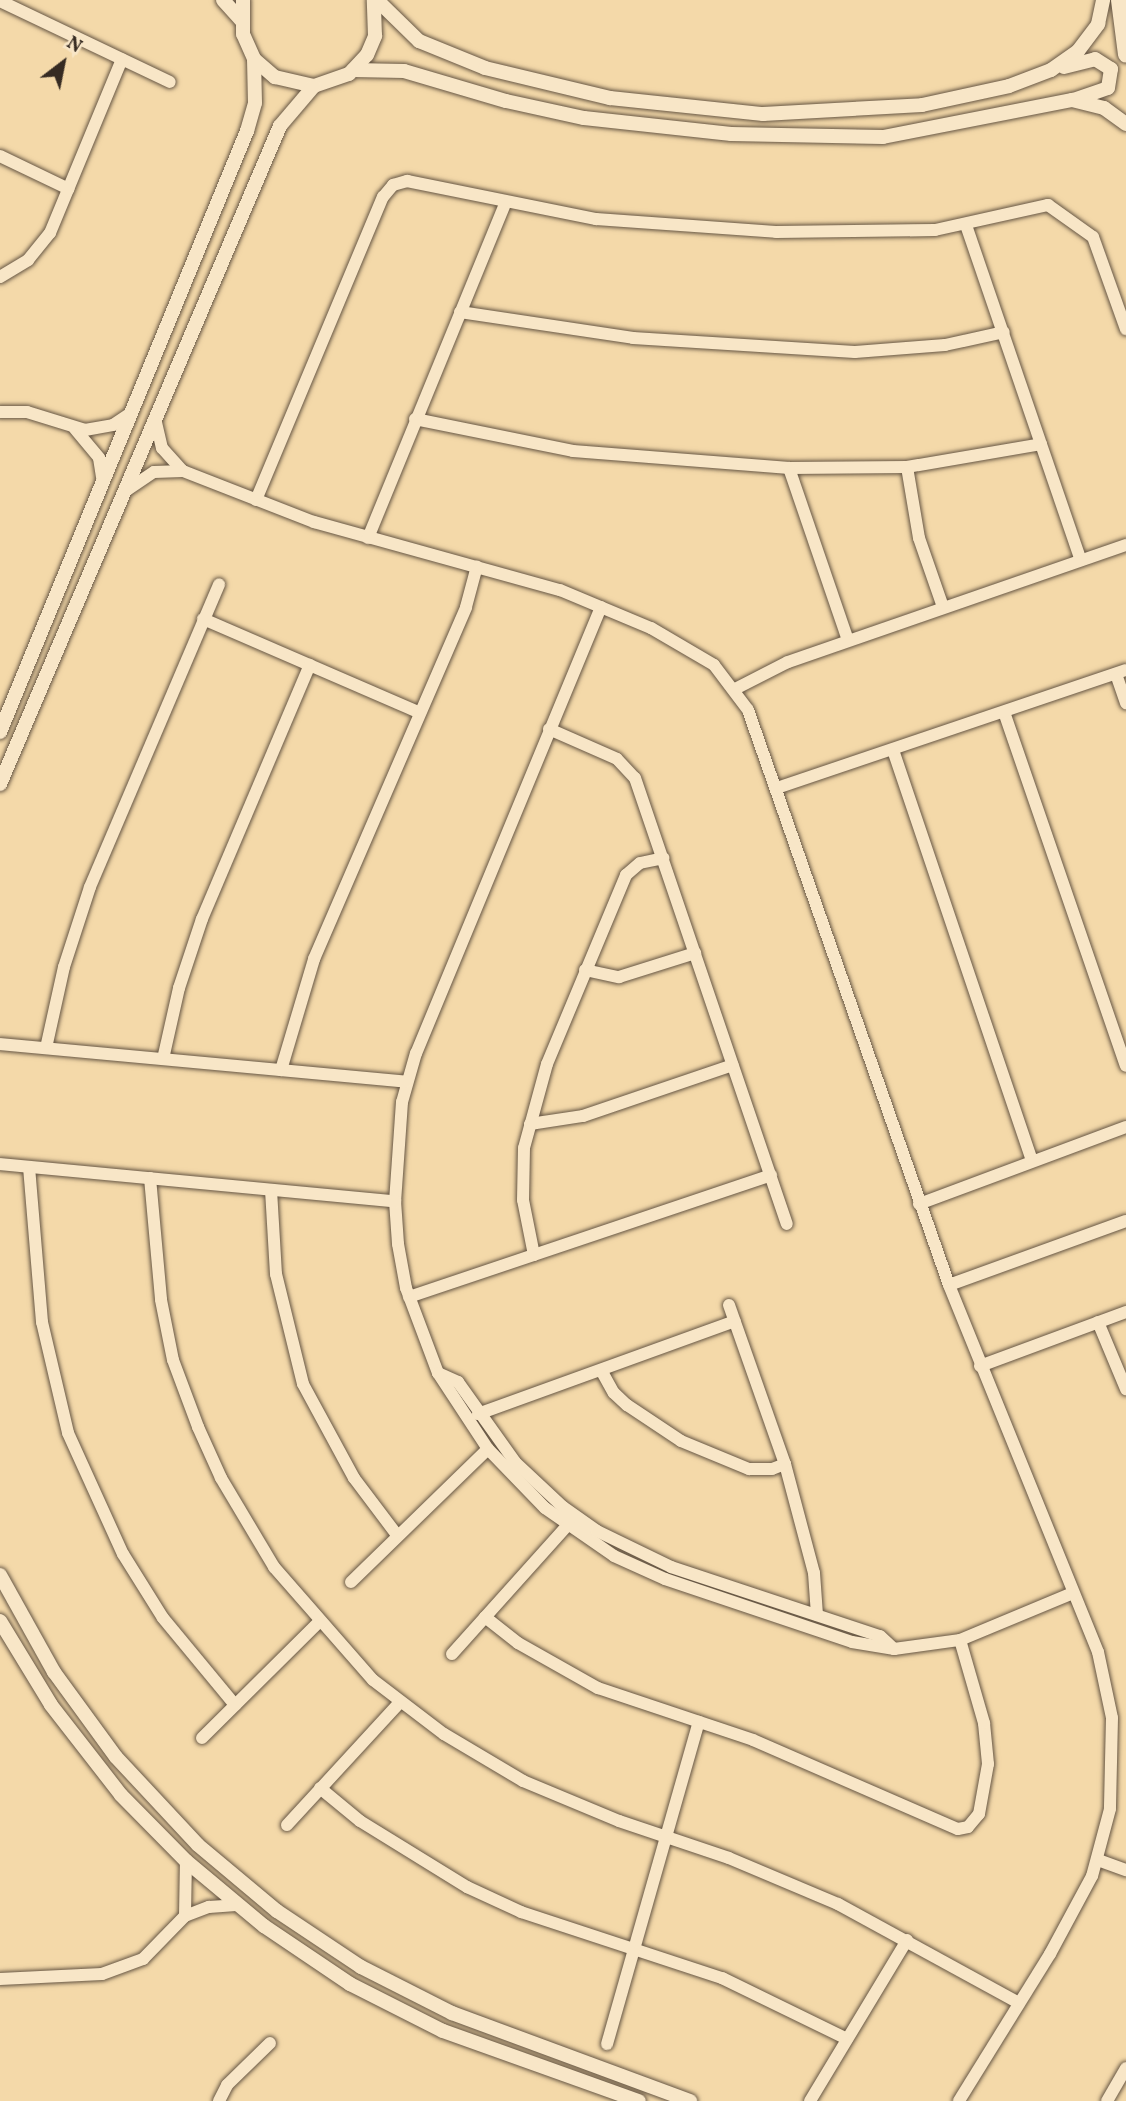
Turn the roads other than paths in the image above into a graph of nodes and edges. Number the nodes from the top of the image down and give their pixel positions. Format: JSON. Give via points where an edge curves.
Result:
{"nodes":[{"id":1,"x":223,"y":0,"type":"edge"},
{"id":2,"x":243,"y":0,"type":"edge"},
{"id":3,"x":376,"y":0,"type":"edge"},
{"id":4,"x":1103,"y":0,"type":"edge"},
{"id":5,"x":1119,"y":0,"type":"edge"},
{"id":6,"x":0,"y":1,"type":"edge"},
{"id":7,"x":241,"y":20,"type":"junction"},
{"id":8,"x":1126,"y":55,"type":"edge"},
{"id":9,"x":122,"y":59,"type":"junction"},
{"id":10,"x":254,"y":59,"type":"junction"},
{"id":11,"x":353,"y":70,"type":"junction"},
{"id":12,"x":1051,"y":70,"type":"junction"},
{"id":13,"x":170,"y":82,"type":"dead end"},
{"id":14,"x":314,"y":86,"type":"junction"},
{"id":15,"x":1072,"y":100,"type":"junction"},
{"id":16,"x":1126,"y":124,"type":"edge"},
{"id":17,"x":0,"y":156,"type":"edge"},
{"id":18,"x":69,"y":189,"type":"junction"},
{"id":19,"x":505,"y":204,"type":"junction"},
{"id":20,"x":966,"y":225,"type":"junction"},
{"id":21,"x":0,"y":277,"type":"edge"},
{"id":22,"x":460,"y":312,"type":"junction"},
{"id":23,"x":1126,"y":329,"type":"edge"},
{"id":24,"x":1004,"y":332,"type":"junction"},
{"id":25,"x":135,"y":409,"type":"junction"},
{"id":26,"x":0,"y":412,"type":"edge"},
{"id":27,"x":155,"y":418,"type":"junction"},
{"id":28,"x":415,"y":419,"type":"junction"},
{"id":29,"x":72,"y":427,"type":"junction"},
{"id":30,"x":1041,"y":444,"type":"junction"},
{"id":31,"x":906,"y":467,"type":"junction"},
{"id":32,"x":789,"y":468,"type":"junction"},
{"id":33,"x":183,"y":471,"type":"junction"},
{"id":34,"x":103,"y":485,"type":"junction"},
{"id":35,"x":123,"y":494,"type":"junction"},
{"id":36,"x":256,"y":500,"type":"junction"},
{"id":37,"x":368,"y":538,"type":"junction"},
{"id":38,"x":1126,"y":545,"type":"edge"},
{"id":39,"x":1081,"y":560,"type":"junction"},
{"id":40,"x":477,"y":566,"type":"junction"},
{"id":41,"x":219,"y":584,"type":"dead end"},
{"id":42,"x":601,"y":607,"type":"junction"},
{"id":43,"x":943,"y":607,"type":"junction"},
{"id":44,"x":203,"y":619,"type":"junction"},
{"id":45,"x":848,"y":640,"type":"junction"},
{"id":46,"x":310,"y":665,"type":"junction"},
{"id":47,"x":1121,"y":672,"type":"edge"},
{"id":48,"x":735,"y":689,"type":"junction"},
{"id":49,"x":1126,"y":704,"type":"edge"},
{"id":50,"x":418,"y":712,"type":"junction"},
{"id":51,"x":1004,"y":712,"type":"junction"},
{"id":52,"x":549,"y":729,"type":"junction"},
{"id":53,"x":0,"y":732,"type":"edge"},
{"id":54,"x":893,"y":750,"type":"junction"},
{"id":55,"x":0,"y":784,"type":"edge"},
{"id":56,"x":777,"y":788,"type":"junction"},
{"id":57,"x":663,"y":858,"type":"junction"},
{"id":58,"x":695,"y":953,"type":"junction"},
{"id":59,"x":585,"y":970,"type":"junction"},
{"id":60,"x":0,"y":1044,"type":"edge"},
{"id":61,"x":46,"y":1048,"type":"junction"},
{"id":62,"x":163,"y":1059,"type":"junction"},
{"id":63,"x":733,"y":1065,"type":"junction"},
{"id":64,"x":1126,"y":1066,"type":"edge"},
{"id":65,"x":281,"y":1070,"type":"junction"},
{"id":66,"x":406,"y":1082,"type":"junction"},
{"id":67,"x":530,"y":1124,"type":"junction"},
{"id":68,"x":1126,"y":1127,"type":"edge"},
{"id":69,"x":1032,"y":1161,"type":"junction"},
{"id":70,"x":0,"y":1164,"type":"edge"},
{"id":71,"x":29,"y":1167,"type":"junction"},
{"id":72,"x":771,"y":1175,"type":"junction"},
{"id":73,"x":150,"y":1178,"type":"junction"},
{"id":74,"x":271,"y":1189,"type":"junction"},
{"id":75,"x":395,"y":1201,"type":"junction"},
{"id":76,"x":919,"y":1204,"type":"junction"},
{"id":77,"x":1126,"y":1221,"type":"edge"},
{"id":78,"x":787,"y":1224,"type":"dead end"},
{"id":79,"x":534,"y":1255,"type":"junction"},
{"id":80,"x":949,"y":1285,"type":"junction"},
{"id":81,"x":409,"y":1297,"type":"junction"},
{"id":82,"x":729,"y":1305,"type":"dead end"},
{"id":83,"x":1126,"y":1312,"type":"edge"},
{"id":84,"x":735,"y":1321,"type":"junction"},
{"id":85,"x":1098,"y":1322,"type":"junction"},
{"id":86,"x":980,"y":1366,"type":"junction"},
{"id":87,"x":601,"y":1370,"type":"junction"},
{"id":88,"x":438,"y":1373,"type":"junction"},
{"id":89,"x":1126,"y":1389,"type":"edge"},
{"id":90,"x":478,"y":1414,"type":"junction"},
{"id":91,"x":488,"y":1448,"type":"junction"},
{"id":92,"x":785,"y":1464,"type":"junction"},
{"id":93,"x":567,"y":1526,"type":"junction"},
{"id":94,"x":397,"y":1535,"type":"junction"},
{"id":95,"x":0,"y":1575,"type":"edge"},
{"id":96,"x":351,"y":1582,"type":"dead end"},
{"id":97,"x":1073,"y":1593,"type":"junction"},
{"id":98,"x":817,"y":1615,"type":"junction"},
{"id":99,"x":485,"y":1617,"type":"junction"},
{"id":100,"x":0,"y":1621,"type":"edge"},
{"id":101,"x":318,"y":1623,"type":"junction"},
{"id":102,"x":960,"y":1640,"type":"junction"},
{"id":103,"x":894,"y":1649,"type":"junction"},
{"id":104,"x":452,"y":1654,"type":"dead end"},
{"id":105,"x":401,"y":1702,"type":"junction"},
{"id":106,"x":235,"y":1705,"type":"junction"},
{"id":107,"x":699,"y":1723,"type":"junction"},
{"id":108,"x":202,"y":1738,"type":"dead end"},
{"id":109,"x":320,"y":1788,"type":"junction"},
{"id":110,"x":287,"y":1825,"type":"dead end"},
{"id":111,"x":668,"y":1836,"type":"junction"},
{"id":112,"x":1098,"y":1860,"type":"junction"},
{"id":113,"x":186,"y":1861,"type":"junction"},
{"id":114,"x":1126,"y":1870,"type":"edge"},
{"id":115,"x":236,"y":1905,"type":"junction"},
{"id":116,"x":185,"y":1916,"type":"junction"},
{"id":117,"x":906,"y":1940,"type":"junction"},
{"id":118,"x":636,"y":1946,"type":"junction"},
{"id":119,"x":0,"y":1979,"type":"edge"},
{"id":120,"x":1020,"y":2003,"type":"junction"},
{"id":121,"x":847,"y":2039,"type":"junction"},
{"id":122,"x":270,"y":2043,"type":"dead end"},
{"id":123,"x":607,"y":2044,"type":"dead end"},
{"id":124,"x":1126,"y":2068,"type":"edge"},
{"id":125,"x":219,"y":2101,"type":"edge"},
{"id":126,"x":639,"y":2101,"type":"edge"},
{"id":127,"x":690,"y":2101,"type":"edge"},
{"id":128,"x":810,"y":2101,"type":"edge"},
{"id":129,"x":959,"y":2101,"type":"edge"},
{"id":130,"x":1107,"y":2101,"type":"edge"}],
"edges":[{"from":1,"to":7,"type":"street"},
{"from":2,"to":7,"type":"street"},
{"from":3,"to":11,"type":"street","via":[[375,36]]},
{"from":3,"to":12,"type":"street","via":[[411,35],[453,56],[556,86],[665,105],[763,114],[901,108],[973,95]]},
{"from":4,"to":12,"type":"street","via":[[1098,24],[1086,43]]},
{"from":5,"to":8,"type":"main road"},
{"from":6,"to":9,"type":"street"},
{"from":7,"to":10,"type":"street"},
{"from":9,"to":13,"type":"street"},
{"from":9,"to":18,"type":"street"},
{"from":10,"to":14,"type":"street","via":[[287,83]]},
{"from":10,"to":25,"type":"street","via":[[256,88],[249,124]]},
{"from":11,"to":14,"type":"street"},
{"from":11,"to":15,"type":"street","via":[[404,71],[506,102],[584,118],[830,139],[909,134]]},
{"from":12,"to":15,"type":"street","via":[[1095,59],[1110,67],[1108,88]]},
{"from":14,"to":27,"type":"street","via":[[280,126]]},
{"from":15,"to":16,"type":"street","via":[[1104,108]]},
{"from":17,"to":18,"type":"street"},
{"from":18,"to":21,"type":"street","via":[[40,247]]},
{"from":19,"to":20,"type":"street","via":[[596,219],[776,232],[868,234]]},
{"from":19,"to":22,"type":"street"},
{"from":19,"to":36,"type":"street","via":[[416,182],[399,183],[385,193]]},
{"from":20,"to":23,"type":"street","via":[[1042,204],[1060,209],[1097,242]]},
{"from":20,"to":24,"type":"street"},
{"from":22,"to":24,"type":"street","via":[[633,338],[855,352],[945,345]]},
{"from":22,"to":28,"type":"street"},
{"from":24,"to":30,"type":"street"},
{"from":25,"to":29,"type":"street","via":[[106,427]]},
{"from":25,"to":34,"type":"street"},
{"from":26,"to":29,"type":"street","via":[[27,412]]},
{"from":27,"to":33,"type":"street","via":[[162,448]]},
{"from":27,"to":35,"type":"street"},
{"from":28,"to":32,"type":"street","via":[[573,451]]},
{"from":28,"to":37,"type":"street"},
{"from":29,"to":34,"type":"street","via":[[99,458]]},
{"from":30,"to":31,"type":"street"},
{"from":30,"to":39,"type":"street"},
{"from":31,"to":32,"type":"street"},
{"from":31,"to":43,"type":"street","via":[[919,538]]},
{"from":32,"to":45,"type":"street"},
{"from":33,"to":35,"type":"street","via":[[145,475]]},
{"from":33,"to":36,"type":"street"},
{"from":34,"to":53,"type":"street"},
{"from":35,"to":55,"type":"street"},
{"from":36,"to":37,"type":"street"},
{"from":37,"to":40,"type":"street"},
{"from":38,"to":39,"type":"street"},
{"from":39,"to":43,"type":"street"},
{"from":40,"to":42,"type":"street"},
{"from":40,"to":50,"type":"street","via":[[466,607]]},
{"from":41,"to":44,"type":"street"},
{"from":42,"to":48,"type":"street","via":[[690,647]]},
{"from":42,"to":52,"type":"street"},
{"from":43,"to":45,"type":"street"},
{"from":44,"to":46,"type":"street"},
{"from":44,"to":61,"type":"street","via":[[90,887],[64,967]]},
{"from":45,"to":48,"type":"street","via":[[788,662]]},
{"from":46,"to":50,"type":"street"},
{"from":46,"to":62,"type":"street","via":[[202,919],[179,988]]},
{"from":47,"to":49,"type":"street"},
{"from":47,"to":51,"type":"street"},
{"from":48,"to":56,"type":"street"},
{"from":50,"to":65,"type":"street","via":[[314,959]]},
{"from":51,"to":54,"type":"street"},
{"from":51,"to":64,"type":"street"},
{"from":52,"to":57,"type":"street","via":[[631,770]]},
{"from":52,"to":66,"type":"street"},
{"from":54,"to":56,"type":"street"},
{"from":54,"to":69,"type":"street"},
{"from":56,"to":76,"type":"street"},
{"from":57,"to":58,"type":"street"},
{"from":57,"to":59,"type":"street","via":[[629,870]]},
{"from":58,"to":59,"type":"street","via":[[631,975],[609,977]]},
{"from":58,"to":63,"type":"street"},
{"from":59,"to":67,"type":"street","via":[[547,1064]]},
{"from":60,"to":61,"type":"street"},
{"from":61,"to":62,"type":"street"},
{"from":62,"to":65,"type":"street"},
{"from":63,"to":67,"type":"street","via":[[583,1116]]},
{"from":63,"to":72,"type":"street"},
{"from":65,"to":66,"type":"street"},
{"from":66,"to":75,"type":"street","via":[[399,1116]]},
{"from":67,"to":79,"type":"street","via":[[522,1174]]},
{"from":68,"to":69,"type":"street"},
{"from":69,"to":76,"type":"street"},
{"from":70,"to":71,"type":"street"},
{"from":71,"to":73,"type":"street"},
{"from":71,"to":106,"type":"street","via":[[42,1322],[68,1433],[123,1554],[163,1618]]},
{"from":72,"to":78,"type":"street"},
{"from":72,"to":79,"type":"street"},
{"from":73,"to":74,"type":"street"},
{"from":73,"to":101,"type":"street","via":[[161,1300],[185,1396],[248,1527]]},
{"from":74,"to":75,"type":"street"},
{"from":74,"to":94,"type":"street","via":[[276,1274],[303,1384],[354,1478]]},
{"from":75,"to":81,"type":"street"},
{"from":76,"to":80,"type":"street"},
{"from":77,"to":80,"type":"street"},
{"from":79,"to":81,"type":"street"},
{"from":80,"to":86,"type":"street"},
{"from":81,"to":88,"type":"street"},
{"from":82,"to":84,"type":"street"},
{"from":83,"to":85,"type":"street"},
{"from":84,"to":87,"type":"street"},
{"from":84,"to":92,"type":"street"},
{"from":85,"to":86,"type":"street"},
{"from":85,"to":89,"type":"street"},
{"from":86,"to":97,"type":"street"},
{"from":87,"to":90,"type":"street"},
{"from":87,"to":92,"type":"street","via":[[627,1405],[681,1441],[749,1468],[772,1469]]},
{"from":88,"to":90,"type":"street","via":[[453,1376]]},
{"from":88,"to":91,"type":"street"},
{"from":90,"to":98,"type":"street","via":[[515,1462],[547,1493],[606,1536],[671,1567]]},
{"from":91,"to":93,"type":"street","via":[[524,1490]]},
{"from":91,"to":94,"type":"street"},
{"from":92,"to":98,"type":"street","via":[[814,1573]]},
{"from":93,"to":99,"type":"street"},
{"from":93,"to":103,"type":"street","via":[[614,1556],[665,1579],[852,1642]]},
{"from":94,"to":96,"type":"street"},
{"from":95,"to":127,"type":"street","via":[[54,1672],[116,1757],[198,1845],[276,1911],[361,1967],[452,2013]]},
{"from":97,"to":102,"type":"street"},
{"from":97,"to":112,"type":"street","via":[[1098,1652],[1112,1718],[1113,1787]]},
{"from":98,"to":103,"type":"street","via":[[880,1636]]},
{"from":99,"to":104,"type":"street"},
{"from":99,"to":107,"type":"street","via":[[518,1643],[598,1688]]},
{"from":100,"to":113,"type":"street","via":[[84,1750]]},
{"from":101,"to":105,"type":"street"},
{"from":101,"to":106,"type":"street"},
{"from":102,"to":103,"type":"street"},
{"from":102,"to":107,"type":"street","via":[[987,1743],[982,1804],[968,1827],[947,1827],[800,1758]]},
{"from":105,"to":109,"type":"street"},
{"from":105,"to":111,"type":"street","via":[[480,1758],[523,1781]]},
{"from":106,"to":108,"type":"street"},
{"from":107,"to":111,"type":"street"},
{"from":109,"to":110,"type":"street"},
{"from":109,"to":118,"type":"street","via":[[360,1821],[467,1886],[521,1912]]},
{"from":111,"to":117,"type":"street","via":[[838,1904]]},
{"from":111,"to":118,"type":"street"},
{"from":112,"to":114,"type":"street"},
{"from":112,"to":120,"type":"street","via":[[1071,1917]]},
{"from":113,"to":115,"type":"street"},
{"from":113,"to":116,"type":"street"},
{"from":115,"to":116,"type":"street","via":[[209,1907]]},
{"from":115,"to":126,"type":"street","via":[[321,1966],[411,2017],[474,2045]]},
{"from":116,"to":119,"type":"street","via":[[152,1952],[124,1969]]},
{"from":117,"to":120,"type":"street"},
{"from":117,"to":121,"type":"street"},
{"from":118,"to":121,"type":"street","via":[[722,1978]]},
{"from":118,"to":123,"type":"street"},
{"from":120,"to":129,"type":"street"},
{"from":121,"to":128,"type":"street"},
{"from":122,"to":125,"type":"street","via":[[227,2085]]},
{"from":124,"to":130,"type":"street"}]}
